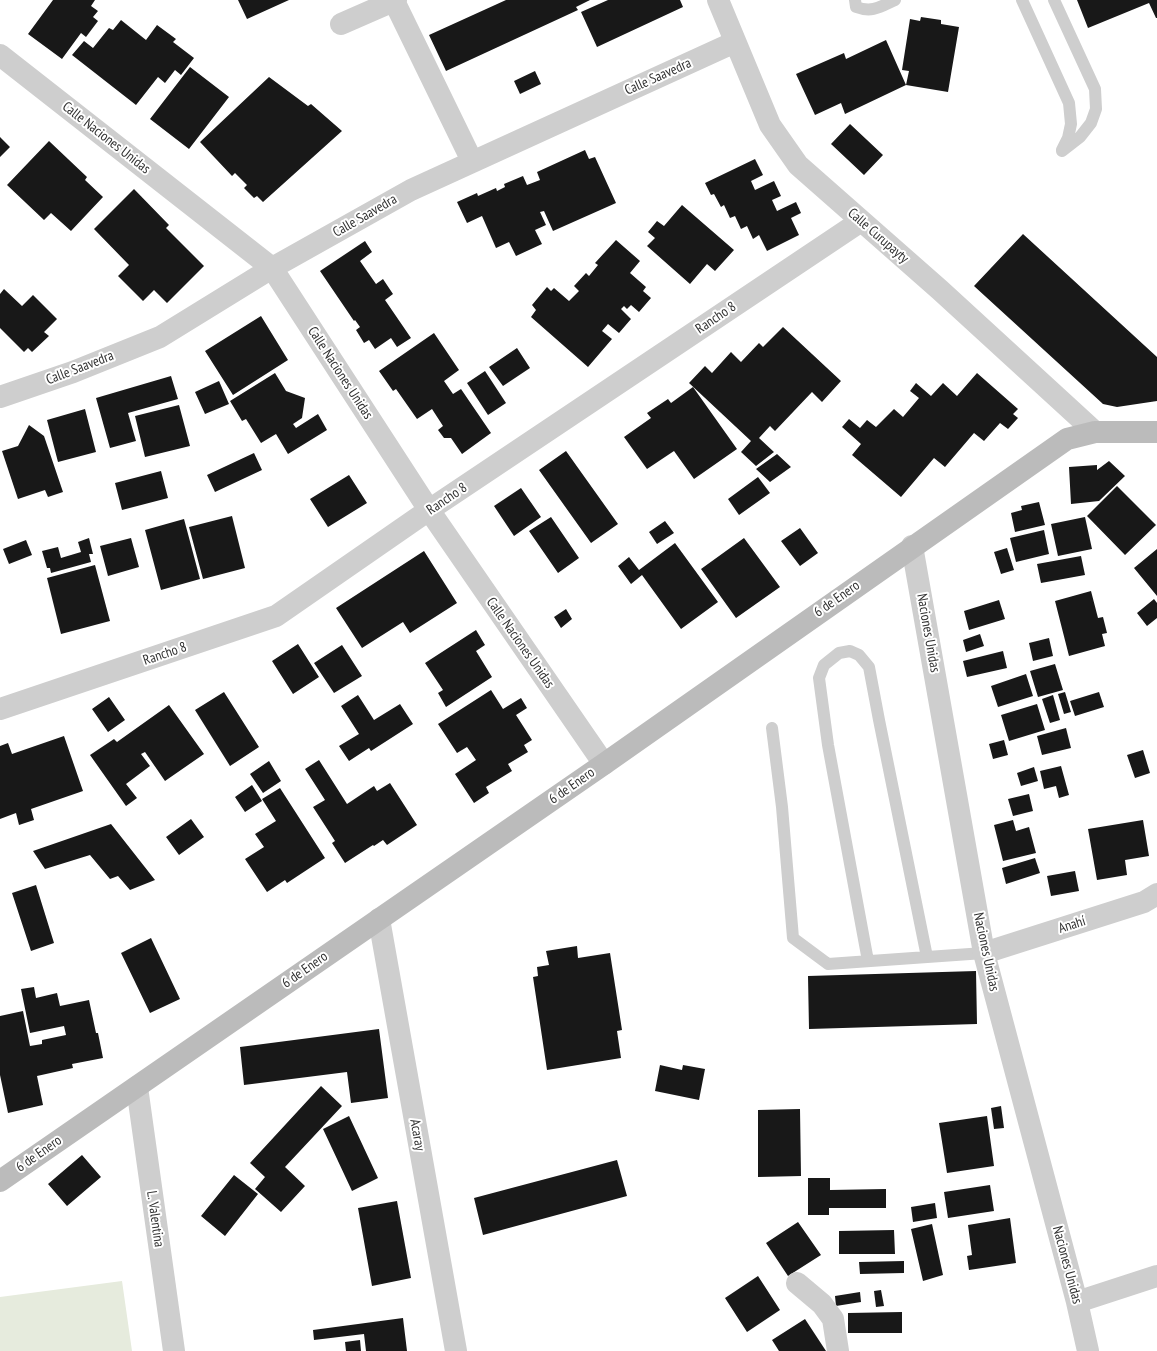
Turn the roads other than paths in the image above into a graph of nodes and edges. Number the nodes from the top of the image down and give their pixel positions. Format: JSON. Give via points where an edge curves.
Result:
{"nodes":[{"id":1,"x":395,"y":0,"type":"edge"},
{"id":2,"x":718,"y":0,"type":"edge"},
{"id":3,"x":855,"y":0,"type":"edge"},
{"id":4,"x":895,"y":0,"type":"edge"},
{"id":5,"x":1022,"y":0,"type":"edge"},
{"id":6,"x":1054,"y":0,"type":"edge"},
{"id":7,"x":341,"y":24,"type":"dead end"},
{"id":8,"x":735,"y":42,"type":"junction"},
{"id":9,"x":0,"y":55,"type":"edge"},
{"id":10,"x":472,"y":161,"type":"junction"},
{"id":11,"x":861,"y":221,"type":"junction"},
{"id":12,"x":272,"y":268,"type":"junction"},
{"id":13,"x":0,"y":397,"type":"edge"},
{"id":14,"x":1095,"y":432,"type":"junction"},
{"id":15,"x":1157,"y":432,"type":"edge"},
{"id":16,"x":429,"y":510,"type":"junction"},
{"id":17,"x":912,"y":546,"type":"junction"},
{"id":18,"x":0,"y":709,"type":"edge"},
{"id":19,"x":772,"y":728,"type":"dead end"},
{"id":20,"x":604,"y":764,"type":"junction"},
{"id":21,"x":1157,"y":894,"type":"edge"},
{"id":22,"x":379,"y":919,"type":"junction"},
{"id":23,"x":984,"y":953,"type":"junction"},
{"id":24,"x":927,"y":957,"type":"junction"},
{"id":25,"x":868,"y":961,"type":"junction"},
{"id":26,"x":137,"y":1087,"type":"junction"},
{"id":27,"x":0,"y":1181,"type":"edge"},
{"id":28,"x":1157,"y":1276,"type":"edge"},
{"id":29,"x":797,"y":1283,"type":"dead end"},
{"id":30,"x":1077,"y":1302,"type":"junction"},
{"id":31,"x":174,"y":1351,"type":"edge"},
{"id":32,"x":456,"y":1351,"type":"edge"},
{"id":33,"x":838,"y":1351,"type":"edge"},
{"id":34,"x":1088,"y":1351,"type":"edge"}],
"edges":[{"from":1,"to":7,"type":"street"},
{"from":1,"to":10,"type":"street"},
{"from":2,"to":8,"type":"street","name":"Calle Curupayty"},
{"from":3,"to":4,"type":"lane","via":[[856,7],[864,10],[873,10]]},
{"from":5,"to":6,"type":"lane","via":[[1069,103],[1071,124],[1062,151],[1080,137],[1091,123],[1096,109],[1095,89]]},
{"from":8,"to":10,"type":"street","name":"Calle Saavedra"},
{"from":8,"to":11,"type":"street","name":"Calle Curupayty","via":[[770,125],[798,165]]},
{"from":9,"to":12,"type":"street","name":"Calle Naciones Unidas"},
{"from":10,"to":12,"type":"street","name":"Calle Saavedra","via":[[410,190]]},
{"from":11,"to":14,"type":"street","name":"Calle Curupayty"},
{"from":11,"to":16,"type":"street","name":"Rancho 8"},
{"from":12,"to":13,"type":"street","name":"Calle Saavedra","via":[[160,337],[73,372]]},
{"from":12,"to":16,"type":"street","name":"Calle Naciones Unidas"},
{"from":14,"to":15,"type":"main road","name":"6 de Enero"},
{"from":14,"to":17,"type":"main road","name":"6 de Enero","via":[[1067,439]]},
{"from":16,"to":18,"type":"street","name":"Rancho 8","via":[[276,616]]},
{"from":16,"to":20,"type":"street","name":"Calle Naciones Unidas"},
{"from":17,"to":20,"type":"main road","name":"6 de Enero"},
{"from":17,"to":23,"type":"street","name":"Naciones Unidas"},
{"from":19,"to":25,"type":"lane","via":[[782,807],[793,938],[828,964]]},
{"from":20,"to":22,"type":"main road","name":"6 de Enero"},
{"from":21,"to":23,"type":"street","name":"Anahí","via":[[1144,902]]},
{"from":22,"to":26,"type":"main road","name":"6 de Enero"},
{"from":22,"to":32,"type":"street","name":"Acaray"},
{"from":23,"to":24,"type":"lane"},
{"from":23,"to":30,"type":"street","name":"Naciones Unidas"},
{"from":24,"to":25,"type":"lane"},
{"from":24,"to":25,"type":"lane","via":[[869,667],[860,655],[850,652],[839,653],[824,665],[819,678],[828,745]]},
{"from":26,"to":27,"type":"main road","name":"6 de Enero"},
{"from":26,"to":31,"type":"street","name":"L. Valentina"},
{"from":28,"to":30,"type":"street"},
{"from":29,"to":33,"type":"street","via":[[822,1304],[834,1319]]},
{"from":30,"to":34,"type":"street","name":"Naciones Unidas"}]}
